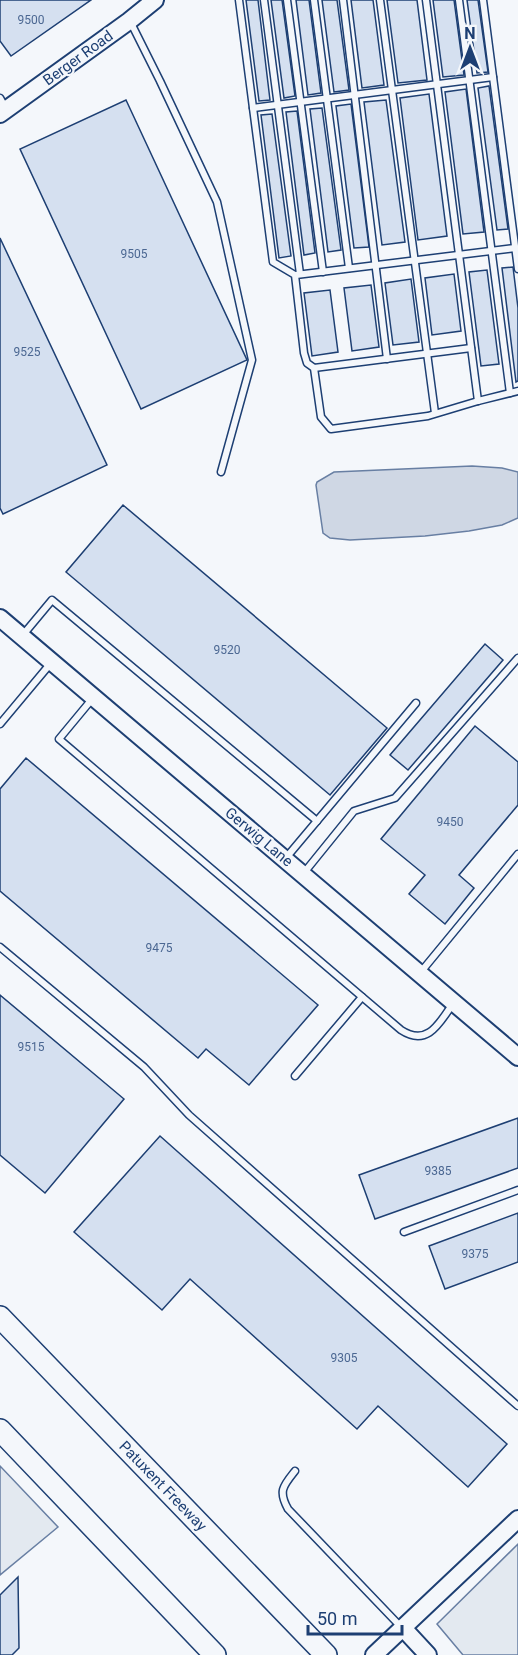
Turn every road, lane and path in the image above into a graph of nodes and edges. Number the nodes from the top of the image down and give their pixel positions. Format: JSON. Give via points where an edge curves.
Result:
{"nodes":[{"id":1,"x":155,"y":0,"type":"edge"},
{"id":2,"x":239,"y":0,"type":"edge"},
{"id":3,"x":264,"y":0,"type":"edge"},
{"id":4,"x":287,"y":0,"type":"edge"},
{"id":5,"x":314,"y":0,"type":"edge"},
{"id":6,"x":343,"y":0,"type":"edge"},
{"id":7,"x":380,"y":0,"type":"edge"},
{"id":8,"x":426,"y":0,"type":"edge"},
{"id":9,"x":459,"y":0,"type":"edge"},
{"id":10,"x":483,"y":0,"type":"edge"},
{"id":11,"x":129,"y":21,"type":"junction"},
{"id":12,"x":493,"y":77,"type":"junction"},
{"id":13,"x":470,"y":80,"type":"junction"},
{"id":14,"x":437,"y":84,"type":"junction"},
{"id":15,"x":392,"y":90,"type":"junction"},
{"id":16,"x":355,"y":95,"type":"junction"},
{"id":17,"x":327,"y":98,"type":"junction"},
{"id":18,"x":300,"y":101,"type":"junction"},
{"id":19,"x":278,"y":105,"type":"junction"},
{"id":20,"x":2,"y":107,"type":"edge"},
{"id":21,"x":253,"y":108,"type":"junction"},
{"id":22,"x":515,"y":248,"type":"junction"},
{"id":23,"x":492,"y":250,"type":"junction"},
{"id":24,"x":459,"y":255,"type":"junction"},
{"id":25,"x":415,"y":260,"type":"junction"},
{"id":26,"x":375,"y":265,"type":"junction"},
{"id":27,"x":349,"y":268,"type":"junction"},
{"id":28,"x":518,"y":269,"type":"edge"},
{"id":29,"x":323,"y":272,"type":"junction"},
{"id":30,"x":297,"y":275,"type":"junction"},
{"id":31,"x":471,"y":348,"type":"junction"},
{"id":32,"x":428,"y":354,"type":"junction"},
{"id":33,"x":387,"y":359,"type":"junction"},
{"id":34,"x":314,"y":368,"type":"junction"},
{"id":35,"x":518,"y":391,"type":"edge"},
{"id":36,"x":510,"y":393,"type":"junction"},
{"id":37,"x":477,"y":400,"type":"junction"},
{"id":38,"x":435,"y":413,"type":"junction"},
{"id":39,"x":221,"y":472,"type":"dead end"},
{"id":40,"x":0,"y":618,"type":"edge"},
{"id":41,"x":22,"y":637,"type":"junction"},
{"id":42,"x":518,"y":658,"type":"edge"},
{"id":43,"x":52,"y":662,"type":"junction"},
{"id":44,"x":93,"y":697,"type":"junction"},
{"id":45,"x":416,"y":704,"type":"dead end"},
{"id":46,"x":0,"y":724,"type":"edge"},
{"id":47,"x":317,"y":821,"type":"junction"},
{"id":48,"x":518,"y":854,"type":"edge"},
{"id":49,"x":285,"y":859,"type":"junction"},
{"id":50,"x":303,"y":874,"type":"junction"},
{"id":51,"x":0,"y":947,"type":"edge"},
{"id":52,"x":420,"y":973,"type":"junction"},
{"id":53,"x":362,"y":997,"type":"junction"},
{"id":54,"x":454,"y":1002,"type":"junction"},
{"id":55,"x":518,"y":1057,"type":"edge"},
{"id":56,"x":295,"y":1076,"type":"dead end"},
{"id":57,"x":518,"y":1190,"type":"edge"},
{"id":58,"x":404,"y":1232,"type":"dead end"},
{"id":59,"x":0,"y":1317,"type":"edge"},
{"id":60,"x":518,"y":1406,"type":"edge"},
{"id":61,"x":0,"y":1430,"type":"edge"},
{"id":62,"x":295,"y":1471,"type":"dead end"},
{"id":63,"x":518,"y":1519,"type":"edge"},
{"id":64,"x":403,"y":1628,"type":"junction"},
{"id":65,"x":215,"y":1655,"type":"edge"},
{"id":66,"x":326,"y":1655,"type":"edge"},
{"id":67,"x":374,"y":1655,"type":"edge"},
{"id":68,"x":428,"y":1655,"type":"edge"}],
"edges":[{"from":1,"to":11,"type":"street","name":"Berger Road"},
{"from":2,"to":21,"type":"lane"},
{"from":3,"to":19,"type":"lane"},
{"from":4,"to":18,"type":"lane"},
{"from":5,"to":17,"type":"lane"},
{"from":6,"to":16,"type":"lane"},
{"from":7,"to":15,"type":"lane"},
{"from":8,"to":14,"type":"lane"},
{"from":9,"to":13,"type":"lane"},
{"from":10,"to":12,"type":"lane"},
{"from":11,"to":20,"type":"street","name":"Berger Road"},
{"from":11,"to":39,"type":"lane","via":[[217,202],[252,360]]},
{"from":12,"to":13,"type":"lane"},
{"from":12,"to":22,"type":"lane"},
{"from":13,"to":14,"type":"lane"},
{"from":13,"to":23,"type":"lane"},
{"from":14,"to":15,"type":"lane"},
{"from":14,"to":24,"type":"lane"},
{"from":15,"to":16,"type":"lane"},
{"from":15,"to":25,"type":"lane"},
{"from":16,"to":17,"type":"lane"},
{"from":16,"to":26,"type":"lane"},
{"from":17,"to":18,"type":"lane"},
{"from":17,"to":27,"type":"lane"},
{"from":18,"to":19,"type":"lane"},
{"from":18,"to":29,"type":"lane"},
{"from":19,"to":21,"type":"lane"},
{"from":19,"to":30,"type":"lane"},
{"from":21,"to":30,"type":"lane","via":[[273,262]]},
{"from":22,"to":23,"type":"lane"},
{"from":22,"to":28,"type":"lane"},
{"from":23,"to":24,"type":"lane"},
{"from":23,"to":36,"type":"lane"},
{"from":24,"to":25,"type":"lane"},
{"from":24,"to":31,"type":"lane"},
{"from":25,"to":26,"type":"lane"},
{"from":25,"to":32,"type":"lane"},
{"from":26,"to":27,"type":"lane"},
{"from":26,"to":33,"type":"lane"},
{"from":27,"to":29,"type":"lane"},
{"from":29,"to":30,"type":"lane"},
{"from":30,"to":34,"type":"lane","via":[[304,353],[307,363]]},
{"from":31,"to":32,"type":"lane"},
{"from":31,"to":37,"type":"lane"},
{"from":32,"to":33,"type":"lane"},
{"from":32,"to":38,"type":"lane"},
{"from":33,"to":34,"type":"lane"},
{"from":34,"to":38,"type":"lane","via":[[321,417],[330,429]]},
{"from":35,"to":36,"type":"lane"},
{"from":36,"to":37,"type":"lane"},
{"from":37,"to":38,"type":"lane"},
{"from":40,"to":41,"type":"street","name":"Gerwig Lane"},
{"from":41,"to":43,"type":"street","name":"Gerwig Lane"},
{"from":41,"to":47,"type":"lane","via":[[52,600]]},
{"from":42,"to":50,"type":"lane","via":[[395,798],[354,811]]},
{"from":43,"to":44,"type":"street","name":"Gerwig Lane"},
{"from":43,"to":46,"type":"lane"},
{"from":44,"to":49,"type":"street","name":"Gerwig Lane"},
{"from":44,"to":53,"type":"lane","via":[[59,739]]},
{"from":45,"to":47,"type":"lane"},
{"from":47,"to":49,"type":"lane"},
{"from":48,"to":52,"type":"lane"},
{"from":49,"to":50,"type":"street","name":"Gerwig Lane"},
{"from":50,"to":52,"type":"street","name":"Gerwig Lane"},
{"from":51,"to":60,"type":"lane","via":[[144,1067],[189,1115]]},
{"from":52,"to":54,"type":"street","name":"Gerwig Lane"},
{"from":53,"to":54,"type":"lane","via":[[401,1030],[415,1036],[432,1032]]},
{"from":53,"to":56,"type":"lane"},
{"from":54,"to":55,"type":"street","name":"Gerwig Lane"},
{"from":57,"to":58,"type":"lane"},
{"from":59,"to":66,"type":"highway","name":"Patuxent Freeway"},
{"from":61,"to":65,"type":"highway"},
{"from":62,"to":64,"type":"lane","via":[[282,1493],[288,1509]]},
{"from":63,"to":64,"type":"street"},
{"from":64,"to":67,"type":"street"},
{"from":64,"to":68,"type":"street"}]}
